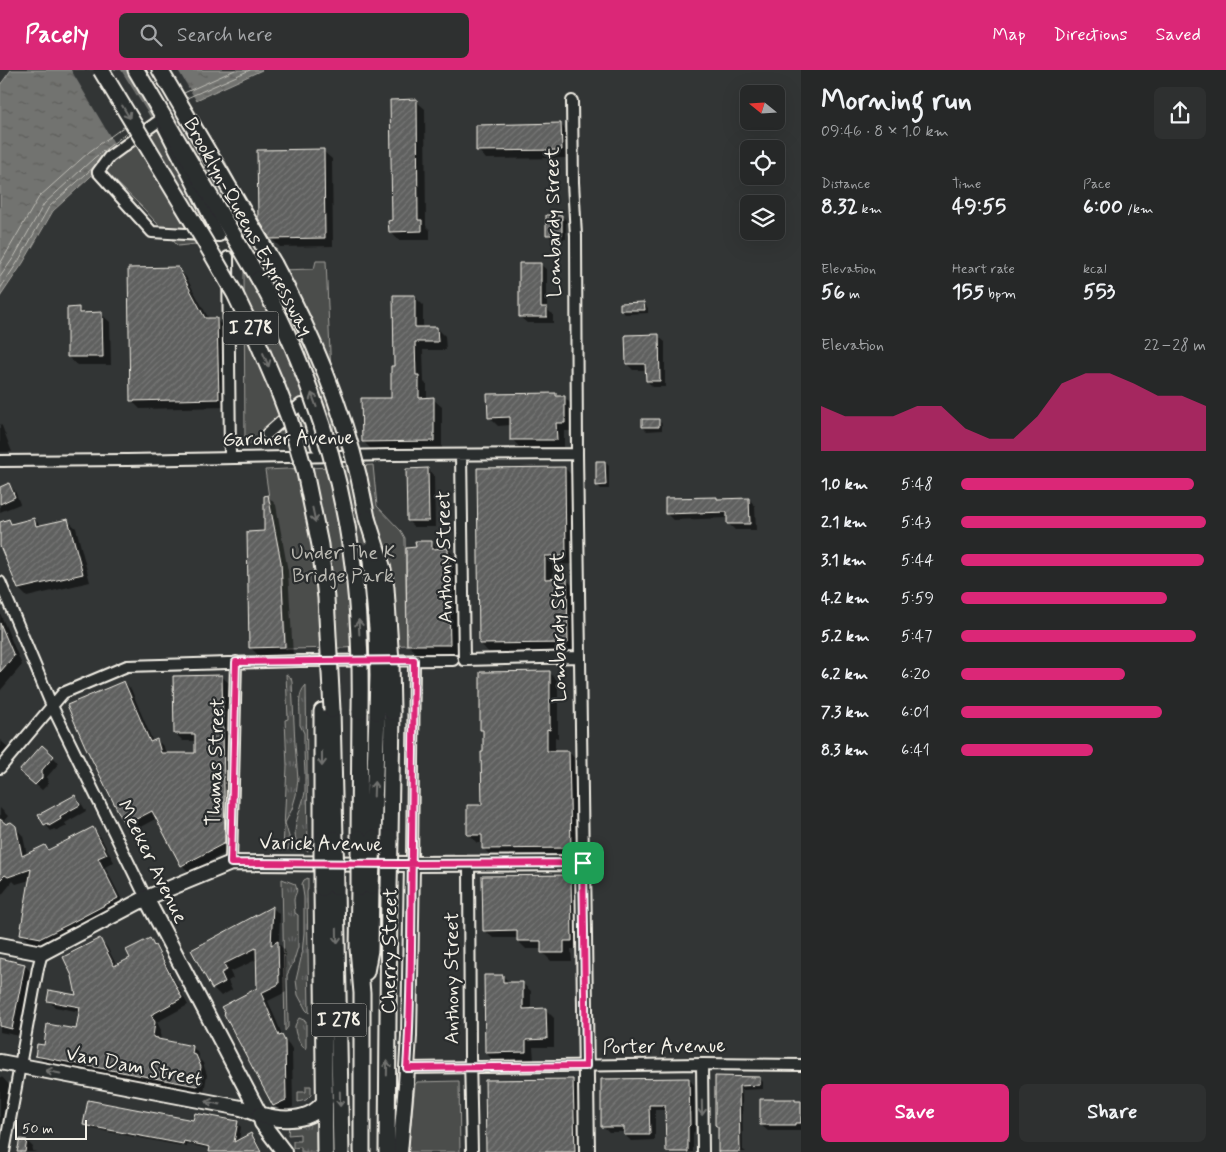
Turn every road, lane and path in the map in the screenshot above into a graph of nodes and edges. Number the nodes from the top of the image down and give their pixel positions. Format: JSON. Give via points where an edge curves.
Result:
{"nodes":[{"id":1,"x":101,"y":70,"type":"edge"},
{"id":2,"x":136,"y":70,"type":"edge"},
{"id":3,"x":160,"y":70,"type":"edge"},
{"id":4,"x":572,"y":101,"type":"dead end"},
{"id":5,"x":98,"y":172,"type":"joint"},
{"id":6,"x":228,"y":257,"type":"dead end"},
{"id":7,"x":344,"y":411,"type":"dead end"},
{"id":8,"x":267,"y":434,"type":"dead end"},
{"id":9,"x":317,"y":447,"type":"dead end"},
{"id":10,"x":577,"y":454,"type":"junction"},
{"id":11,"x":461,"y":455,"type":"junction"},
{"id":12,"x":345,"y":456,"type":"junction"},
{"id":13,"x":230,"y":457,"type":"junction"},
{"id":14,"x":0,"y":461,"type":"edge"},
{"id":15,"x":0,"y":582,"type":"edge"},
{"id":16,"x":580,"y":657,"type":"junction"},
{"id":17,"x":414,"y":660,"type":"junction"},
{"id":18,"x":453,"y":660,"type":"dead end"},
{"id":19,"x":236,"y":662,"type":"junction"},
{"id":20,"x":52,"y":706,"type":"junction"},
{"id":21,"x":384,"y":712,"type":"junction"},
{"id":22,"x":0,"y":768,"type":"edge"},
{"id":23,"x":366,"y":838,"type":"junction"},
{"id":24,"x":231,"y":863,"type":"junction"},
{"id":25,"x":588,"y":863,"type":"junction"},
{"id":26,"x":412,"y":864,"type":"junction"},
{"id":27,"x":469,"y":864,"type":"junction"},
{"id":28,"x":329,"y":888,"type":"junction"},
{"id":29,"x":146,"y":898,"type":"junction"},
{"id":30,"x":0,"y":945,"type":"edge"},
{"id":31,"x":42,"y":953,"type":"junction"},
{"id":32,"x":0,"y":1062,"type":"edge"},
{"id":33,"x":702,"y":1064,"type":"junction"},
{"id":34,"x":801,"y":1065,"type":"edge"},
{"id":35,"x":20,"y":1066,"type":"junction"},
{"id":36,"x":586,"y":1066,"type":"junction"},
{"id":37,"x":471,"y":1067,"type":"junction"},
{"id":38,"x":407,"y":1068,"type":"junction"},
{"id":39,"x":326,"y":1101,"type":"junction"},
{"id":40,"x":260,"y":1115,"type":"junction"},
{"id":41,"x":4,"y":1152,"type":"edge"},
{"id":42,"x":284,"y":1152,"type":"edge"},
{"id":43,"x":326,"y":1152,"type":"edge"},
{"id":44,"x":341,"y":1152,"type":"edge"},
{"id":45,"x":362,"y":1152,"type":"edge"},
{"id":46,"x":387,"y":1152,"type":"edge"},
{"id":47,"x":400,"y":1152,"type":"edge"},
{"id":48,"x":472,"y":1152,"type":"edge"},
{"id":49,"x":587,"y":1152,"type":"edge"},
{"id":50,"x":703,"y":1152,"type":"edge"}],
"edges":[{"from":1,"to":28,"type":"highway","number":"I 278","one_way":true,"bridge":true,"via":[[242,308],[271,371],[300,455],[320,545],[327,615]]},
{"from":23,"to":2,"type":"highway","name":"Brooklyn-Queens Expressway","number":"I 278","one_way":true,"bridge":true,"via":[[359,624],[352,554],[335,468],[297,355],[266,292]]},
{"from":3,"to":21,"type":"highway","name":"Brooklyn-Queens Expressway","number":"I 278","bridge":true,"via":[[274,264],[324,367],[355,462],[367,518],[383,569],[390,643]]},
{"from":4,"to":10,"type":"street","name":"Lombardy Street"},
{"from":5,"to":5,"type":"street","via":[[110,157],[160,120],[219,236],[152,232]]},
{"from":6,"to":13,"type":"street"},
{"from":7,"to":12,"type":"street"},
{"from":8,"to":9,"type":"street","via":[[301,404]]},
{"from":10,"to":11,"type":"street","name":"Gardner Avenue"},
{"from":10,"to":16,"type":"street","name":"Lombardy Street"},
{"from":11,"to":12,"type":"street","name":"Gardner Avenue"},
{"from":11,"to":16,"type":"street","name":"Anthony Street","via":[[464,660]]},
{"from":12,"to":13,"type":"street","name":"Gardner Avenue"},
{"from":13,"to":14,"type":"street","name":"Gardner Avenue"},
{"from":15,"to":20,"type":"street","name":"Meeker Avenue"},
{"from":16,"to":25,"type":"street","name":"Lombardy Street"},
{"from":17,"to":18,"type":"street"},
{"from":17,"to":19,"type":"street"},
{"from":17,"to":26,"type":"street","name":"Cherry Street"},
{"from":19,"to":20,"type":"street","via":[[127,666],[63,693]]},
{"from":19,"to":24,"type":"street","name":"Thomas Street"},
{"from":20,"to":22,"type":"street"},
{"from":20,"to":29,"type":"street","name":"Meeker Avenue"},
{"from":23,"to":21,"type":"highway","number":"I 278","one_way":true},
{"from":46,"to":21,"type":"highway","one_way":true,"bridge":true,"via":[[390,838]]},
{"from":23,"to":45,"type":"highway","number":"I 278","bridge":true,"via":[[365,888],[370,950],[362,994]]},
{"from":24,"to":26,"type":"main road","name":"Varick Avenue"},
{"from":24,"to":29,"type":"main road","name":"Varick Avenue"},
{"from":25,"to":27,"type":"main road","name":"Varick Avenue"},
{"from":25,"to":36,"type":"main road","name":"Lombardy Street"},
{"from":26,"to":27,"type":"main road","name":"Varick Avenue"},
{"from":26,"to":38,"type":"main road","name":"Cherry Street"},
{"from":27,"to":37,"type":"street","name":"Anthony Street"},
{"from":28,"to":39,"type":"highway"},
{"from":28,"to":44,"type":"highway","number":"I 278","one_way":true},
{"from":29,"to":31,"type":"main road","name":"Varick Avenue"},
{"from":29,"to":40,"type":"main road","name":"Meeker Avenue"},
{"from":30,"to":31,"type":"main road"},
{"from":31,"to":35,"type":"street"},
{"from":32,"to":35,"type":"main road","name":"Van Dam Street"},
{"from":33,"to":34,"type":"street","name":"Porter Avenue"},
{"from":33,"to":36,"type":"street","name":"Porter Avenue"},
{"from":33,"to":50,"type":"street","one_way":true},
{"from":40,"to":35,"type":"main road","name":"Van Dam Street","one_way":true,"via":[[240,1108]]},
{"from":35,"to":41,"type":"street"},
{"from":36,"to":37,"type":"street","name":"Porter Avenue"},
{"from":36,"to":49,"type":"main road","name":"Lombardy Street"},
{"from":37,"to":38,"type":"street","name":"Porter Avenue"},
{"from":37,"to":48,"type":"street","name":"Anthony Street"},
{"from":38,"to":47,"type":"main road","name":"Cherry Street"},
{"from":39,"to":40,"type":"highway","via":[[306,1117]]},
{"from":39,"to":43,"type":"highway"},
{"from":40,"to":42,"type":"main road","name":"Meeker Avenue"}]}
